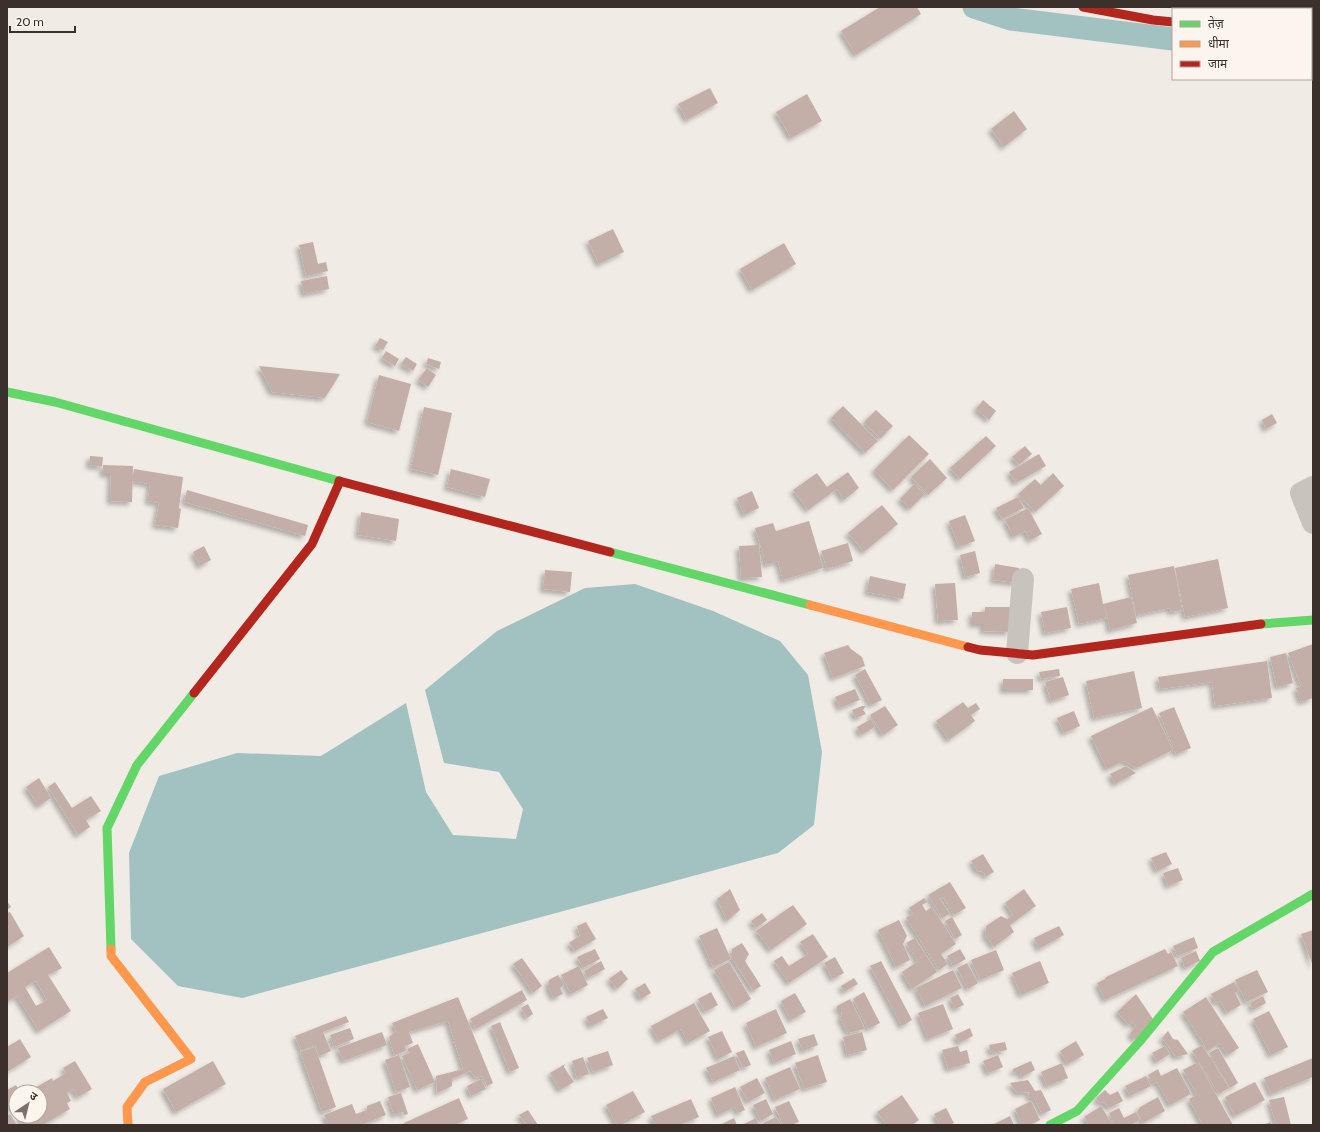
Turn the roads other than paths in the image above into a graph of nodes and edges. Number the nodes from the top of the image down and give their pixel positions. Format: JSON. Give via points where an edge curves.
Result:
{"nodes":[{"id":1,"x":1083,"y":7,"type":"edge"},
{"id":2,"x":1172,"y":22,"type":"edge"},
{"id":3,"x":7,"y":392,"type":"edge"},
{"id":4,"x":340,"y":481,"type":"junction"},
{"id":5,"x":1313,"y":487,"type":"edge"},
{"id":6,"x":1313,"y":523,"type":"edge"},
{"id":7,"x":1023,"y":578,"type":"dead end"},
{"id":8,"x":1313,"y":620,"type":"edge"},
{"id":9,"x":1016,"y":653,"type":"junction"},
{"id":10,"x":1313,"y":894,"type":"edge"},
{"id":11,"x":128,"y":1125,"type":"edge"},
{"id":12,"x":1050,"y":1125,"type":"edge"}],
"edges":[{"from":1,"to":2,"type":"main road"},
{"from":3,"to":4,"type":"main road","via":[[55,402]]},
{"from":4,"to":9,"type":"main road","via":[[980,650]]},
{"from":4,"to":11,"type":"main road","via":[[312,544],[137,765],[107,828],[111,956],[191,1059],[146,1082],[127,1107]]},
{"from":5,"to":6,"type":"street","via":[[1301,493]]},
{"from":7,"to":9,"type":"street"},
{"from":8,"to":9,"type":"main road","via":[[1261,624],[1034,655]]},
{"from":10,"to":12,"type":"main road","via":[[1213,952],[1141,1040],[1077,1111]]}]}
